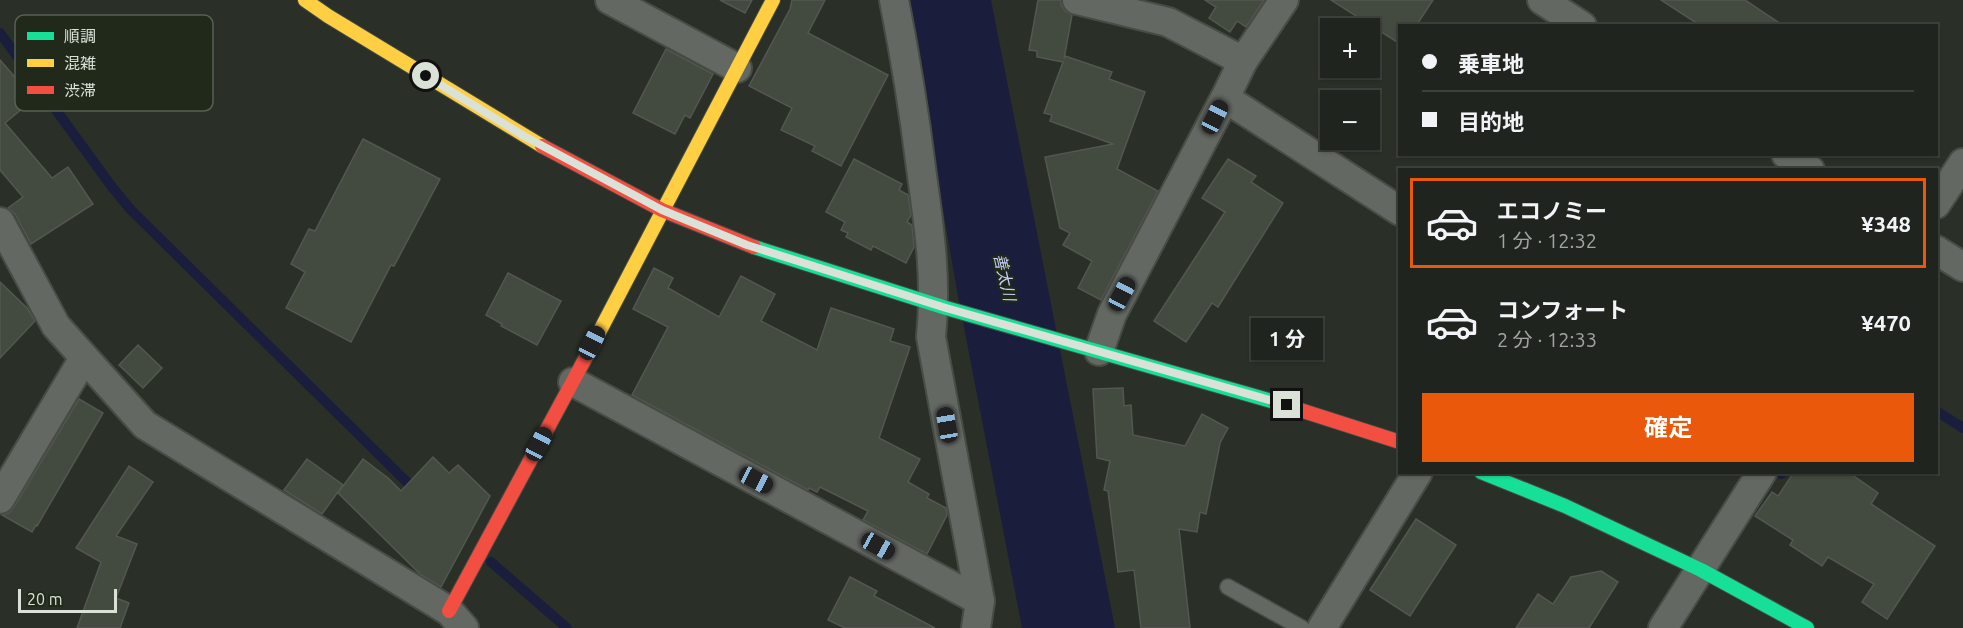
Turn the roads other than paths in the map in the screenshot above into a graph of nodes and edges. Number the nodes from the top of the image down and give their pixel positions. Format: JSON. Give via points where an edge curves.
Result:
{"nodes":[{"id":1,"x":305,"y":0,"type":"edge"},
{"id":2,"x":610,"y":0,"type":"edge"},
{"id":3,"x":773,"y":0,"type":"edge"},
{"id":4,"x":894,"y":0,"type":"edge"},
{"id":5,"x":1077,"y":0,"type":"edge"},
{"id":6,"x":1284,"y":0,"type":"edge"},
{"id":7,"x":1542,"y":0,"type":"edge"},
{"id":8,"x":1579,"y":24,"type":"edge"},
{"id":9,"x":1243,"y":61,"type":"junction"},
{"id":10,"x":737,"y":68,"type":"junction"},
{"id":11,"x":1225,"y":98,"type":"junction"},
{"id":12,"x":1789,"y":156,"type":"edge"},
{"id":13,"x":1963,"y":163,"type":"edge"},
{"id":14,"x":1807,"y":168,"type":"edge"},
{"id":15,"x":1938,"y":201,"type":"edge"},
{"id":16,"x":662,"y":210,"type":"junction"},
{"id":17,"x":1398,"y":210,"type":"edge"},
{"id":18,"x":4,"y":238,"type":"edge"},
{"id":19,"x":1938,"y":251,"type":"edge"},
{"id":20,"x":1963,"y":267,"type":"edge"},
{"id":21,"x":940,"y":306,"type":"junction"},
{"id":22,"x":1099,"y":351,"type":"junction"},
{"id":23,"x":84,"y":358,"type":"junction"},
{"id":24,"x":573,"y":382,"type":"junction"},
{"id":25,"x":1398,"y":441,"type":"edge"},
{"id":26,"x":1417,"y":474,"type":"edge"},
{"id":27,"x":1486,"y":474,"type":"edge"},
{"id":28,"x":1761,"y":474,"type":"edge"},
{"id":29,"x":0,"y":499,"type":"edge"},
{"id":30,"x":1701,"y":570,"type":"junction"},
{"id":31,"x":1228,"y":587,"type":"dead end"},
{"id":32,"x":978,"y":615,"type":"edge"},
{"id":33,"x":457,"y":620,"type":"edge"},
{"id":34,"x":1302,"y":628,"type":"edge"},
{"id":35,"x":1322,"y":628,"type":"edge"},
{"id":36,"x":1663,"y":628,"type":"edge"},
{"id":37,"x":1807,"y":628,"type":"edge"}],
"edges":[{"from":1,"to":16,"type":"street","via":[[524,136]]},
{"from":2,"to":10,"type":"street"},
{"from":3,"to":10,"type":"street"},
{"from":4,"to":21,"type":"street","via":[[908,67]]},
{"from":5,"to":9,"type":"street","via":[[1168,22]]},
{"from":6,"to":9,"type":"street"},
{"from":7,"to":8,"type":"street"},
{"from":9,"to":11,"type":"street"},
{"from":10,"to":16,"type":"street"},
{"from":11,"to":17,"type":"street"},
{"from":11,"to":22,"type":"street","via":[[1112,314]]},
{"from":12,"to":14,"type":"street"},
{"from":13,"to":15,"type":"street"},
{"from":16,"to":21,"type":"street","via":[[747,245]]},
{"from":16,"to":24,"type":"street"},
{"from":18,"to":23,"type":"street","via":[[56,326]]},
{"from":19,"to":20,"type":"street"},
{"from":21,"to":22,"type":"street"},
{"from":21,"to":32,"type":"street","via":[[931,337]]},
{"from":22,"to":25,"type":"street"},
{"from":23,"to":29,"type":"street"},
{"from":23,"to":33,"type":"street","via":[[145,425]]},
{"from":24,"to":32,"type":"street"},
{"from":24,"to":33,"type":"street"},
{"from":26,"to":35,"type":"street"},
{"from":27,"to":30,"type":"street","via":[[1565,506]]},
{"from":28,"to":30,"type":"street"},
{"from":30,"to":36,"type":"street"},
{"from":30,"to":37,"type":"street"},
{"from":31,"to":34,"type":"lane"}]}
